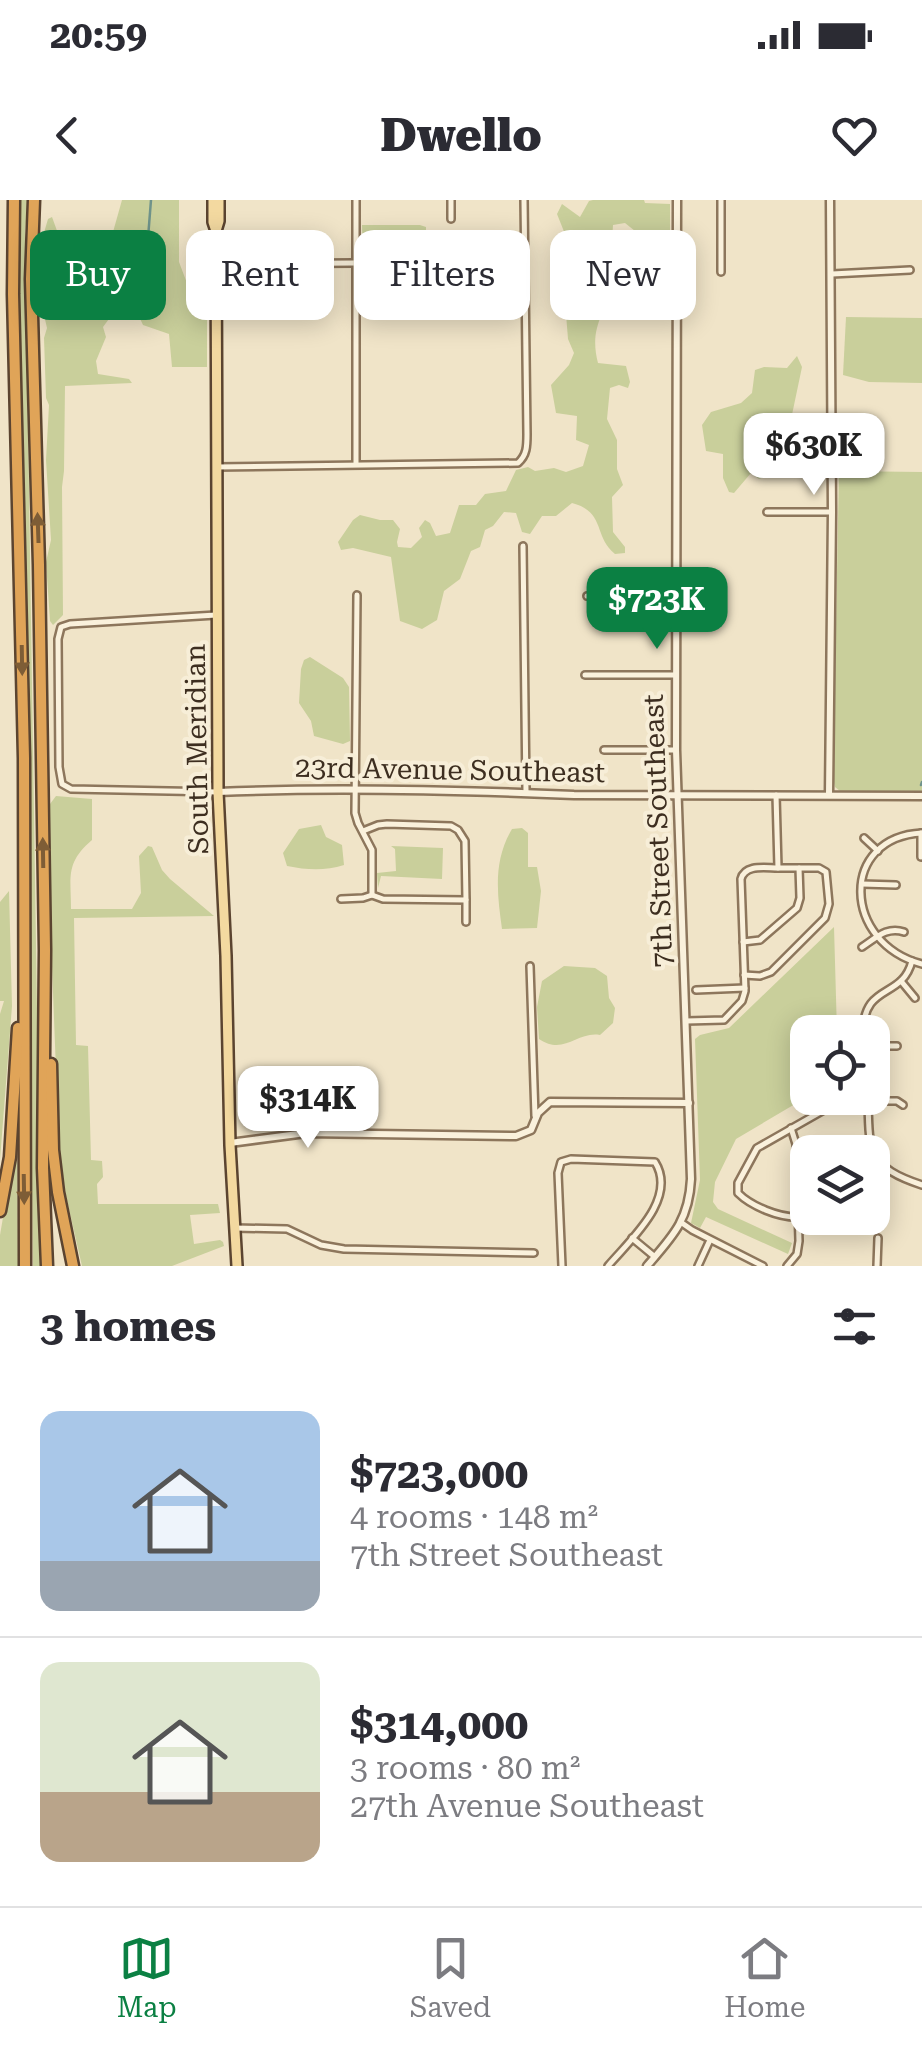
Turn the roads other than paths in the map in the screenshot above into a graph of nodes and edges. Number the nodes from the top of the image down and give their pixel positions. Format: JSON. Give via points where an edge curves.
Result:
{"nodes":[{"id":1,"x":12,"y":200,"type":"edge"},
{"id":2,"x":34,"y":200,"type":"edge"},
{"id":3,"x":216,"y":200,"type":"edge"},
{"id":4,"x":356,"y":200,"type":"edge"},
{"id":5,"x":451,"y":200,"type":"edge"},
{"id":6,"x":524,"y":200,"type":"edge"},
{"id":7,"x":677,"y":200,"type":"edge"},
{"id":8,"x":721,"y":200,"type":"edge"},
{"id":9,"x":830,"y":200,"type":"edge"},
{"id":10,"x":451,"y":218,"type":"dead end"},
{"id":11,"x":216,"y":230,"type":"edge"},
{"id":12,"x":356,"y":230,"type":"edge"},
{"id":13,"x":910,"y":270,"type":"dead end"},
{"id":14,"x":722,"y":272,"type":"dead end"},
{"id":15,"x":832,"y":274,"type":"junction"},
{"id":16,"x":217,"y":320,"type":"edge"},
{"id":17,"x":355,"y":320,"type":"edge"},
{"id":18,"x":356,"y":464,"type":"junction"},
{"id":19,"x":217,"y":466,"type":"junction"},
{"id":20,"x":767,"y":512,"type":"dead end"},
{"id":21,"x":832,"y":512,"type":"junction"},
{"id":22,"x":523,"y":546,"type":"dead end"},
{"id":23,"x":357,"y":595,"type":"dead end"},
{"id":24,"x":587,"y":596,"type":"dead end"},
{"id":25,"x":676,"y":598,"type":"junction"},
{"id":26,"x":218,"y":615,"type":"junction"},
{"id":27,"x":585,"y":675,"type":"dead end"},
{"id":28,"x":676,"y":675,"type":"junction"},
{"id":29,"x":604,"y":750,"type":"dead end"},
{"id":30,"x":676,"y":750,"type":"junction"},
{"id":31,"x":356,"y":789,"type":"junction"},
{"id":32,"x":218,"y":792,"type":"junction"},
{"id":33,"x":526,"y":792,"type":"junction"},
{"id":34,"x":678,"y":795,"type":"junction"},
{"id":35,"x":776,"y":795,"type":"junction"},
{"id":36,"x":830,"y":796,"type":"junction"},
{"id":37,"x":922,"y":796,"type":"edge"},
{"id":38,"x":363,"y":831,"type":"junction"},
{"id":39,"x":921,"y":833,"type":"edge"},
{"id":40,"x":864,"y":838,"type":"dead end"},
{"id":41,"x":878,"y":851,"type":"junction"},
{"id":42,"x":922,"y":857,"type":"edge"},
{"id":43,"x":778,"y":868,"type":"junction"},
{"id":44,"x":799,"y":868,"type":"junction"},
{"id":45,"x":862,"y":884,"type":"junction"},
{"id":46,"x":896,"y":884,"type":"dead end"},
{"id":47,"x":372,"y":895,"type":"junction"},
{"id":48,"x":341,"y":899,"type":"dead end"},
{"id":49,"x":466,"y":900,"type":"junction"},
{"id":50,"x":466,"y":922,"type":"dead end"},
{"id":51,"x":904,"y":932,"type":"dead end"},
{"id":52,"x":877,"y":937,"type":"junction"},
{"id":53,"x":743,"y":942,"type":"junction"},
{"id":54,"x":862,"y":947,"type":"dead end"},
{"id":55,"x":45,"y":950,"type":"junction"},
{"id":56,"x":24,"y":951,"type":"junction"},
{"id":57,"x":912,"y":962,"type":"junction"},
{"id":58,"x":922,"y":964,"type":"edge"},
{"id":59,"x":530,"y":966,"type":"dead end"},
{"id":60,"x":744,"y":976,"type":"junction"},
{"id":61,"x":901,"y":981,"type":"junction"},
{"id":62,"x":745,"y":988,"type":"junction"},
{"id":63,"x":696,"y":990,"type":"dead end"},
{"id":64,"x":915,"y":998,"type":"dead end"},
{"id":65,"x":865,"y":1015,"type":"edge"},
{"id":66,"x":686,"y":1021,"type":"junction"},
{"id":67,"x":890,"y":1046,"type":"edge"},
{"id":68,"x":897,"y":1046,"type":"dead end"},
{"id":69,"x":890,"y":1101,"type":"edge"},
{"id":70,"x":689,"y":1102,"type":"junction"},
{"id":71,"x":903,"y":1105,"type":"dead end"},
{"id":72,"x":814,"y":1115,"type":"edge"},
{"id":73,"x":868,"y":1115,"type":"edge"},
{"id":74,"x":536,"y":1119,"type":"junction"},
{"id":75,"x":791,"y":1128,"type":"junction"},
{"id":76,"x":793,"y":1135,"type":"edge"},
{"id":77,"x":230,"y":1143,"type":"junction"},
{"id":78,"x":922,"y":1185,"type":"edge"},
{"id":79,"x":0,"y":1210,"type":"edge"},
{"id":80,"x":790,"y":1216,"type":"edge"},
{"id":81,"x":682,"y":1223,"type":"junction"},
{"id":82,"x":235,"y":1228,"type":"junction"},
{"id":83,"x":798,"y":1235,"type":"edge"},
{"id":84,"x":632,"y":1238,"type":"junction"},
{"id":85,"x":878,"y":1238,"type":"dead end"},
{"id":86,"x":710,"y":1240,"type":"junction"},
{"id":87,"x":534,"y":1253,"type":"dead end"},
{"id":88,"x":655,"y":1257,"type":"junction"},
{"id":89,"x":758,"y":1265,"type":"edge"},
{"id":90,"x":789,"y":1265,"type":"edge"},
{"id":91,"x":25,"y":1266,"type":"edge"},
{"id":92,"x":46,"y":1266,"type":"edge"},
{"id":93,"x":73,"y":1266,"type":"edge"},
{"id":94,"x":237,"y":1266,"type":"edge"},
{"id":95,"x":562,"y":1266,"type":"edge"},
{"id":96,"x":608,"y":1266,"type":"edge"},
{"id":97,"x":647,"y":1266,"type":"edge"},
{"id":98,"x":698,"y":1266,"type":"edge"},
{"id":99,"x":877,"y":1266,"type":"edge"}],
"edges":[{"from":1,"to":56,"type":"highway","one_way":true},
{"from":55,"to":2,"type":"highway","one_way":true},
{"from":3,"to":11,"type":"main road","name":"South Meridian"},
{"from":4,"to":12,"type":"street"},
{"from":5,"to":10,"type":"street"},
{"from":6,"to":18,"type":"street","via":[[527,434],[521,460]]},
{"from":7,"to":25,"type":"street","name":"7th Street Southeast"},
{"from":8,"to":14,"type":"street"},
{"from":9,"to":15,"type":"street"},
{"from":13,"to":15,"type":"street"},
{"from":15,"to":21,"type":"street"},
{"from":16,"to":19,"type":"main road","name":"South Meridian"},
{"from":17,"to":18,"type":"street"},
{"from":18,"to":19,"type":"street"},
{"from":19,"to":26,"type":"main road","name":"South Meridian"},
{"from":20,"to":21,"type":"street"},
{"from":21,"to":36,"type":"street"},
{"from":22,"to":33,"type":"street"},
{"from":23,"to":31,"type":"street"},
{"from":24,"to":25,"type":"street"},
{"from":25,"to":28,"type":"street","name":"7th Street Southeast"},
{"from":26,"to":32,"type":"main road","name":"South Meridian"},
{"from":26,"to":32,"type":"street","via":[[59,630],[64,787]]},
{"from":27,"to":28,"type":"street"},
{"from":28,"to":30,"type":"street","name":"7th Street Southeast"},
{"from":29,"to":30,"type":"street"},
{"from":30,"to":34,"type":"street","name":"7th Street Southeast"},
{"from":31,"to":32,"type":"street","name":"23rd Avenue Southeast"},
{"from":31,"to":33,"type":"street","name":"23rd Avenue Southeast"},
{"from":31,"to":38,"type":"street"},
{"from":32,"to":77,"type":"main road","name":"South Meridian"},
{"from":33,"to":34,"type":"street","name":"23rd Avenue Southeast"},
{"from":34,"to":35,"type":"street","name":"23rd Avenue Southeast"},
{"from":34,"to":66,"type":"street","name":"7th Street Southeast"},
{"from":35,"to":36,"type":"street","name":"23rd Avenue Southeast"},
{"from":35,"to":43,"type":"street"},
{"from":36,"to":37,"type":"street","name":"23rd Avenue Southeast"},
{"from":38,"to":47,"type":"street","via":[[372,850]]},
{"from":38,"to":49,"type":"street","via":[[378,824],[458,830],[465,841]]},
{"from":39,"to":41,"type":"street"},
{"from":39,"to":42,"type":"street"},
{"from":40,"to":41,"type":"street"},
{"from":41,"to":45,"type":"street"},
{"from":43,"to":44,"type":"street"},
{"from":43,"to":53,"type":"street","via":[[743,873]]},
{"from":44,"to":53,"type":"street","via":[[797,908],[760,940]]},
{"from":44,"to":60,"type":"street","via":[[826,872],[825,918],[772,972]]},
{"from":45,"to":46,"type":"street"},
{"from":45,"to":52,"type":"street","via":[[864,914]]},
{"from":47,"to":48,"type":"street"},
{"from":47,"to":49,"type":"street"},
{"from":49,"to":50,"type":"street"},
{"from":51,"to":52,"type":"street"},
{"from":52,"to":54,"type":"street"},
{"from":52,"to":57,"type":"street"},
{"from":53,"to":60,"type":"street"},
{"from":55,"to":92,"type":"highway"},
{"from":55,"to":93,"type":"highway","via":[[53,1150]]},
{"from":56,"to":79,"type":"highway","via":[[10,1157]]},
{"from":56,"to":91,"type":"highway","one_way":true},
{"from":57,"to":58,"type":"street"},
{"from":57,"to":61,"type":"street"},
{"from":59,"to":74,"type":"street"},
{"from":60,"to":62,"type":"street"},
{"from":61,"to":64,"type":"street"},
{"from":61,"to":65,"type":"street","via":[[869,1004]]},
{"from":62,"to":63,"type":"street"},
{"from":62,"to":66,"type":"street","via":[[724,1020]]},
{"from":66,"to":70,"type":"street","name":"7th Street Southeast"},
{"from":67,"to":68,"type":"street"},
{"from":69,"to":71,"type":"street"},
{"from":70,"to":74,"type":"street","via":[[558,1100]]},
{"from":70,"to":81,"type":"street","name":"7th Street Southeast","via":[[691,1193]]},
{"from":72,"to":75,"type":"street"},
{"from":73,"to":78,"type":"street","via":[[869,1136],[888,1172]]},
{"from":74,"to":77,"type":"street","via":[[528,1133],[516,1136],[299,1133]]},
{"from":75,"to":76,"type":"street"},
{"from":75,"to":80,"type":"street","via":[[754,1151],[738,1183],[743,1198]]},
{"from":77,"to":82,"type":"main road","name":"South Meridian"},
{"from":81,"to":86,"type":"street"},
{"from":81,"to":88,"type":"street","name":"7th Street Southeast"},
{"from":82,"to":87,"type":"street","via":[[288,1229],[344,1249]]},
{"from":82,"to":94,"type":"main road","name":"South Meridian"},
{"from":83,"to":90,"type":"street"},
{"from":84,"to":88,"type":"street"},
{"from":84,"to":95,"type":"street","via":[[658,1203],[656,1162],[568,1159],[558,1172]]},
{"from":84,"to":96,"type":"street"},
{"from":85,"to":99,"type":"street"},
{"from":86,"to":89,"type":"street"},
{"from":86,"to":98,"type":"street"},
{"from":88,"to":97,"type":"street","name":"7th Street Southeast"}]}
